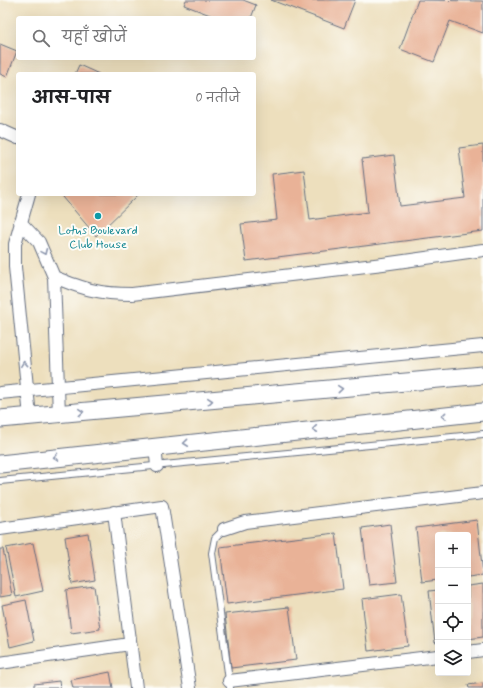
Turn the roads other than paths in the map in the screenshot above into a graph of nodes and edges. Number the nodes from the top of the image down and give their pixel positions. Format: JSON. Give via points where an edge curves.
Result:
{"nodes":[{"id":1,"x":0,"y":130,"type":"edge"},
{"id":2,"x":16,"y":137,"type":"edge"},
{"id":3,"x":28,"y":196,"type":"edge"},
{"id":4,"x":20,"y":222,"type":"junction"},
{"id":5,"x":483,"y":250,"type":"edge"},
{"id":6,"x":54,"y":277,"type":"junction"},
{"id":7,"x":483,"y":346,"type":"edge"},
{"id":8,"x":483,"y":375,"type":"edge"},
{"id":9,"x":57,"y":388,"type":"junction"},
{"id":10,"x":27,"y":390,"type":"junction"},
{"id":11,"x":0,"y":393,"type":"edge"},
{"id":12,"x":483,"y":412,"type":"edge"},
{"id":13,"x":59,"y":414,"type":"junction"},
{"id":14,"x":30,"y":417,"type":"junction"},
{"id":15,"x":0,"y":419,"type":"edge"},
{"id":16,"x":483,"y":434,"type":"edge"},
{"id":17,"x":155,"y":446,"type":"junction"},
{"id":18,"x":0,"y":464,"type":"edge"},
{"id":19,"x":157,"y":466,"type":"junction"},
{"id":20,"x":0,"y":481,"type":"edge"},
{"id":21,"x":483,"y":493,"type":"edge"},
{"id":22,"x":114,"y":512,"type":"junction"},
{"id":23,"x":0,"y":529,"type":"edge"},
{"id":24,"x":224,"y":529,"type":"joint"},
{"id":25,"x":130,"y":644,"type":"junction"},
{"id":26,"x":483,"y":650,"type":"edge"},
{"id":27,"x":471,"y":652,"type":"edge"},
{"id":28,"x":435,"y":656,"type":"edge"},
{"id":29,"x":0,"y":663,"type":"edge"},
{"id":30,"x":230,"y":685,"type":"edge"},
{"id":31,"x":136,"y":688,"type":"edge"},
{"id":32,"x":190,"y":688,"type":"edge"}],
"edges":[{"from":1,"to":2,"type":"street"},
{"from":3,"to":4,"type":"street"},
{"from":4,"to":6,"type":"street","one_way":true,"via":[[39,242]]},
{"from":10,"to":4,"type":"street","one_way":true,"via":[[14,268],[15,244]]},
{"from":5,"to":6,"type":"street","via":[[132,294],[93,291]]},
{"from":6,"to":9,"type":"street"},
{"from":7,"to":9,"type":"street"},
{"from":13,"to":8,"type":"street","one_way":true},
{"from":9,"to":10,"type":"street"},
{"from":9,"to":13,"type":"street"},
{"from":10,"to":11,"type":"street"},
{"from":10,"to":14,"type":"street"},
{"from":12,"to":17,"type":"street","one_way":true},
{"from":13,"to":14,"type":"street"},
{"from":14,"to":15,"type":"street"},
{"from":16,"to":19,"type":"lane"},
{"from":17,"to":18,"type":"street","one_way":true},
{"from":17,"to":19,"type":"street"},
{"from":19,"to":20,"type":"lane"},
{"from":21,"to":24,"type":"street","via":[[245,522]]},
{"from":22,"to":23,"type":"street"},
{"from":22,"to":25,"type":"street"},
{"from":22,"to":32,"type":"street","via":[[162,506]]},
{"from":24,"to":30,"type":"lane","via":[[216,538],[212,553]]},
{"from":25,"to":29,"type":"street"},
{"from":25,"to":31,"type":"street"},
{"from":26,"to":27,"type":"street"},
{"from":28,"to":30,"type":"street"}]}
